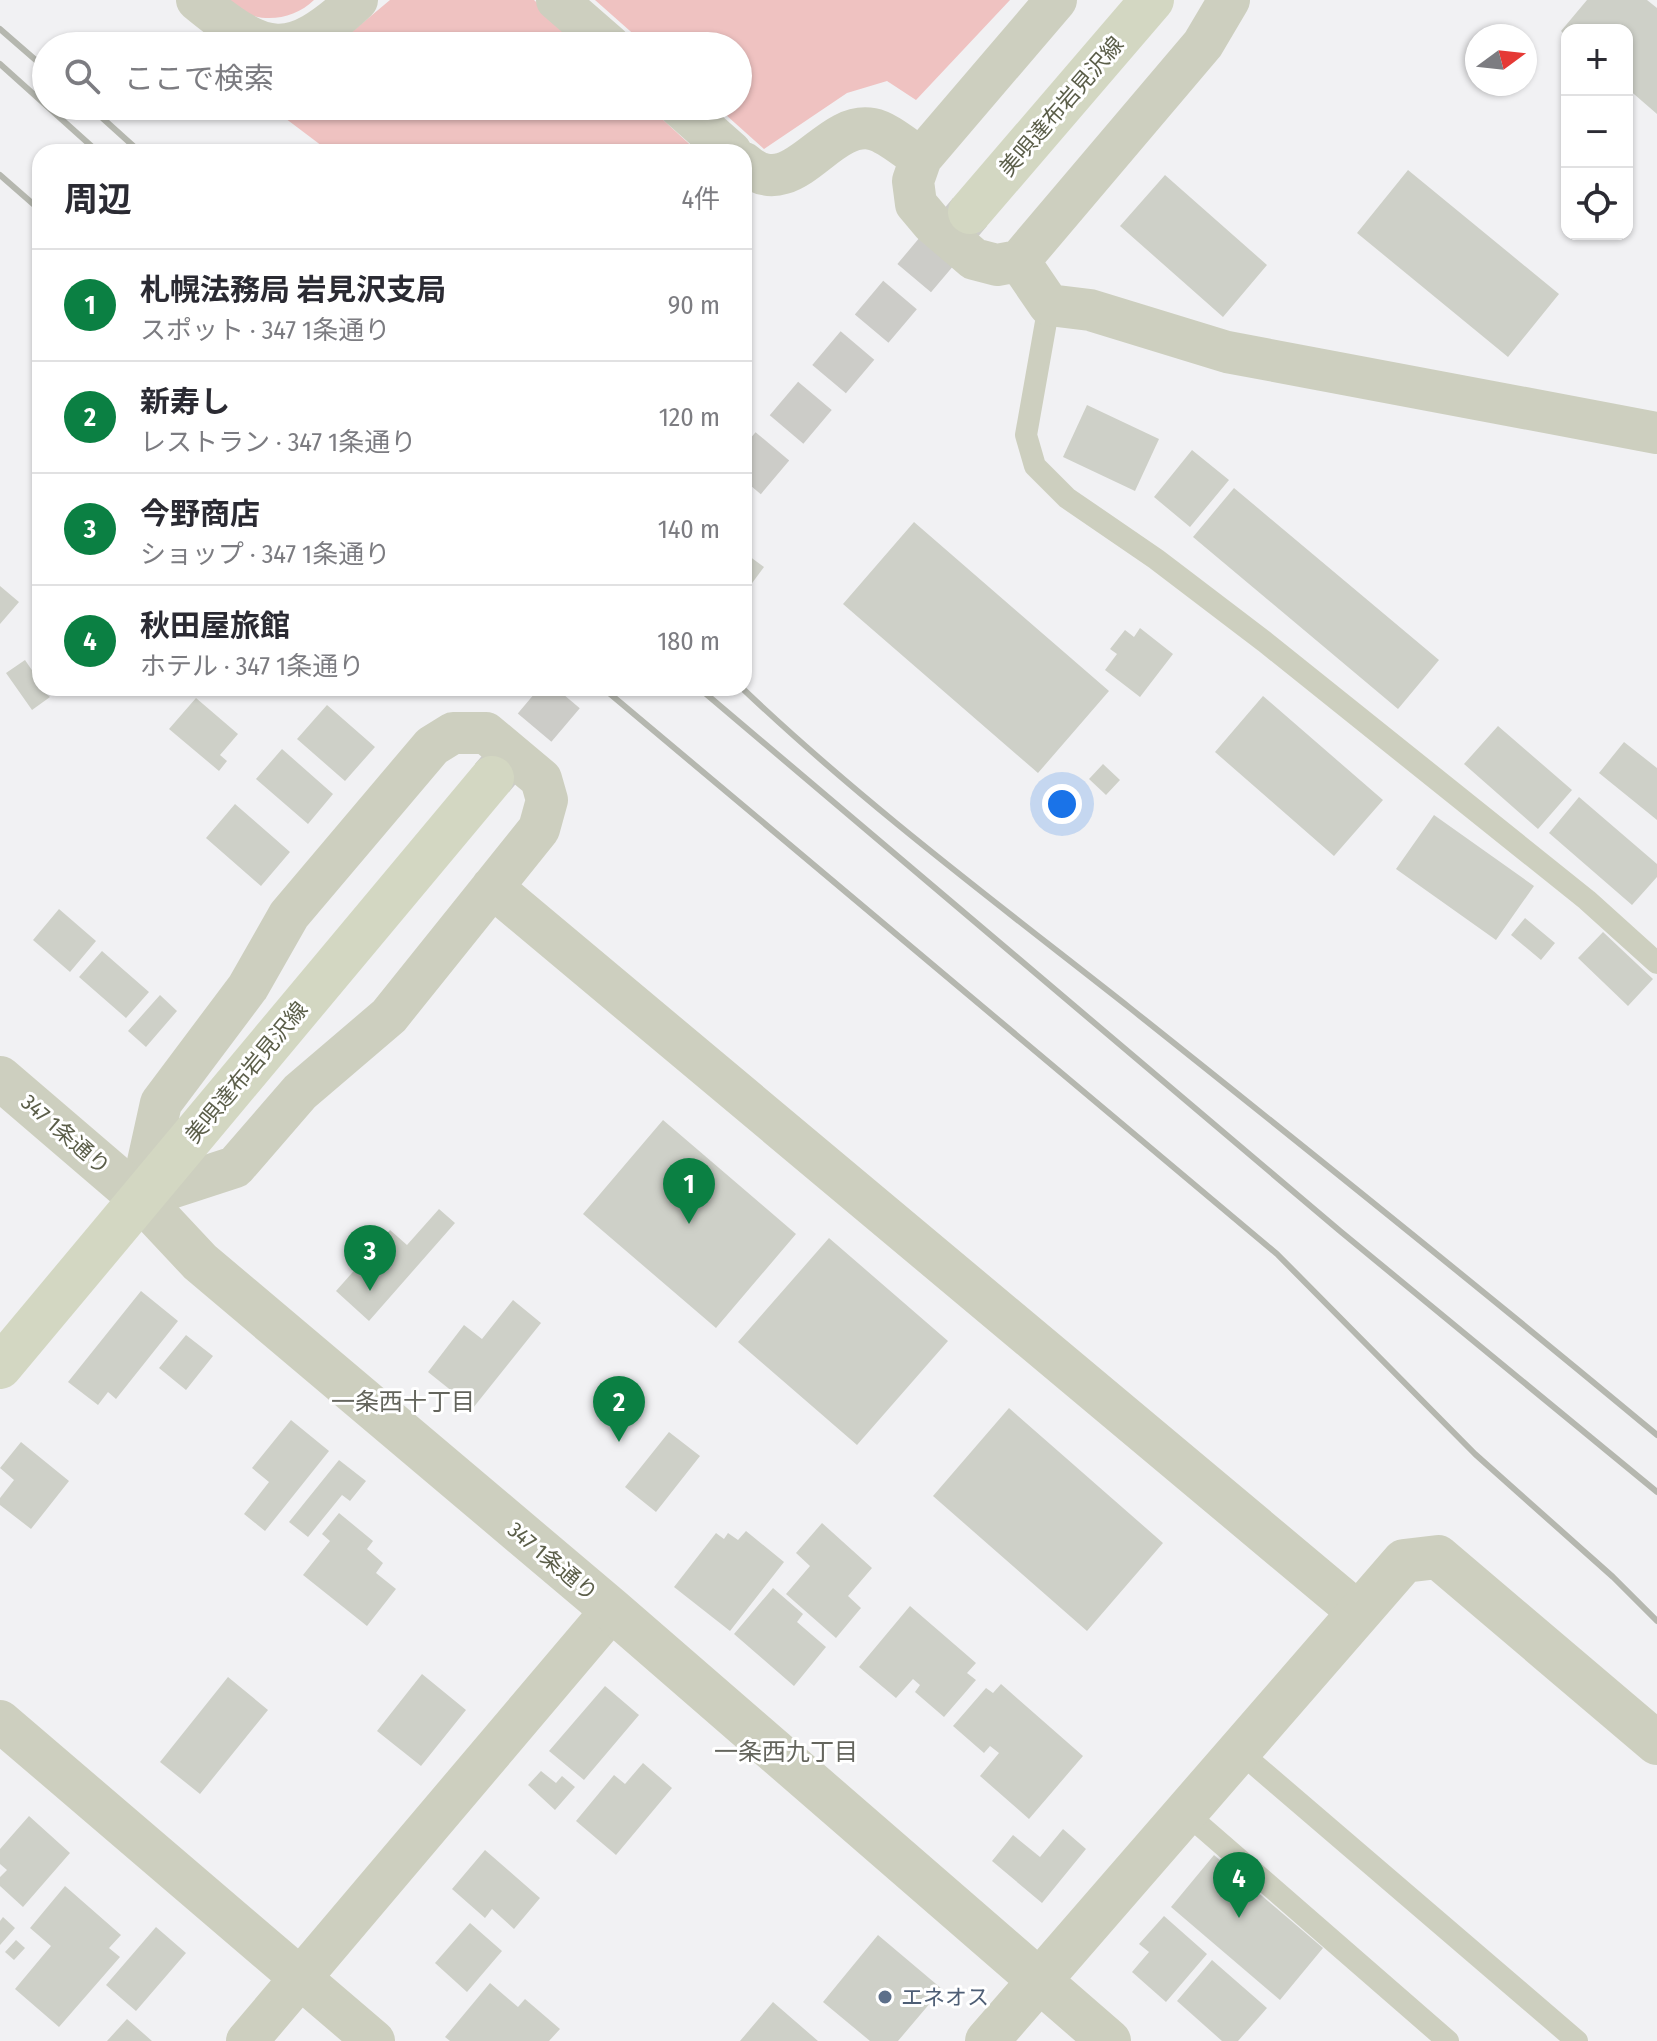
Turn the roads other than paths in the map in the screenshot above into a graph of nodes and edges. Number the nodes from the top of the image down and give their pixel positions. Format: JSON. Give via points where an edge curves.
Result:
{"nodes":[{"id":1,"x":197,"y":0,"type":"edge"},
{"id":2,"x":357,"y":0,"type":"edge"},
{"id":3,"x":557,"y":0,"type":"edge"},
{"id":4,"x":1056,"y":0,"type":"edge"},
{"id":5,"x":1152,"y":0,"type":"edge"},
{"id":6,"x":1229,"y":0,"type":"edge"},
{"id":7,"x":239,"y":32,"type":"edge"},
{"id":8,"x":316,"y":32,"type":"edge"},
{"id":9,"x":594,"y":32,"type":"edge"},
{"id":10,"x":695,"y":120,"type":"edge"},
{"id":11,"x":722,"y":144,"type":"edge"},
{"id":12,"x":921,"y":158,"type":"junction"},
{"id":13,"x":752,"y":166,"type":"edge"},
{"id":14,"x":970,"y":212,"type":"tunnel mouth"},
{"id":15,"x":1019,"y":261,"type":"junction"},
{"id":16,"x":1049,"y":305,"type":"junction"},
{"id":17,"x":1657,"y":433,"type":"edge"},
{"id":18,"x":492,"y":778,"type":"tunnel mouth"},
{"id":19,"x":492,"y":887,"type":"junction"},
{"id":20,"x":1657,"y":963,"type":"edge"},
{"id":21,"x":0,"y":1078,"type":"edge"},
{"id":22,"x":140,"y":1198,"type":"junction"},
{"id":23,"x":0,"y":1367,"type":"edge"},
{"id":24,"x":612,"y":1610,"type":"junction"},
{"id":25,"x":1358,"y":1612,"type":"junction"},
{"id":26,"x":0,"y":1721,"type":"edge"},
{"id":27,"x":1657,"y":1743,"type":"edge"},
{"id":28,"x":1240,"y":1752,"type":"junction"},
{"id":29,"x":1187,"y":1814,"type":"junction"},
{"id":30,"x":300,"y":1978,"type":"junction"},
{"id":31,"x":1037,"y":1980,"type":"junction"},
{"id":32,"x":247,"y":2041,"type":"edge"},
{"id":33,"x":374,"y":2041,"type":"edge"},
{"id":34,"x":987,"y":2041,"type":"edge"},
{"id":35,"x":1109,"y":2041,"type":"edge"},
{"id":36,"x":1448,"y":2041,"type":"edge"},
{"id":37,"x":1577,"y":2041,"type":"edge"}],
"edges":[{"from":1,"to":7,"type":"street"},
{"from":2,"to":8,"type":"street"},
{"from":3,"to":9,"type":"street"},
{"from":4,"to":12,"type":"street"},
{"from":5,"to":14,"type":"main road","name":"美唄達布岩見沢線"},
{"from":6,"to":15,"type":"street","via":[[1203,44]]},
{"from":10,"to":11,"type":"street"},
{"from":12,"to":13,"type":"street","via":[[873,129],[844,132],[794,171],[771,174]]},
{"from":12,"to":15,"type":"street","via":[[913,181],[916,204],[932,223],[974,259],[997,265]]},
{"from":15,"to":16,"type":"street"},
{"from":16,"to":17,"type":"street","via":[[1090,310],[1227,352]]},
{"from":16,"to":20,"type":"lane","via":[[1026,435],[1035,466],[1067,498],[1265,642],[1587,900]]},
{"from":18,"to":22,"type":"main road","name":"美唄達布岩見沢線"},
{"from":19,"to":22,"type":"street","via":[[389,1016],[300,1092],[235,1167]]},
{"from":19,"to":22,"type":"street","via":[[539,829],[547,800],[541,779],[486,733],[453,733],[432,746],[289,915],[248,987],[161,1103]]},
{"from":19,"to":25,"type":"street"},
{"from":21,"to":22,"type":"street","name":"347 1条通り"},
{"from":22,"to":23,"type":"main road","name":"美唄達布岩見沢線"},
{"from":22,"to":24,"type":"street","name":"347 1条通り","via":[[200,1262]]},
{"from":24,"to":30,"type":"street"},
{"from":24,"to":31,"type":"street","name":"347 1条通り"},
{"from":25,"to":27,"type":"street","via":[[1404,1561],[1438,1557]]},
{"from":25,"to":28,"type":"street"},
{"from":26,"to":30,"type":"street"},
{"from":28,"to":29,"type":"street"},
{"from":28,"to":37,"type":"lane"},
{"from":29,"to":31,"type":"street"},
{"from":29,"to":36,"type":"lane"},
{"from":30,"to":32,"type":"street"},
{"from":30,"to":33,"type":"street"},
{"from":31,"to":34,"type":"street"},
{"from":31,"to":35,"type":"street","name":"347 1条通り"}]}
